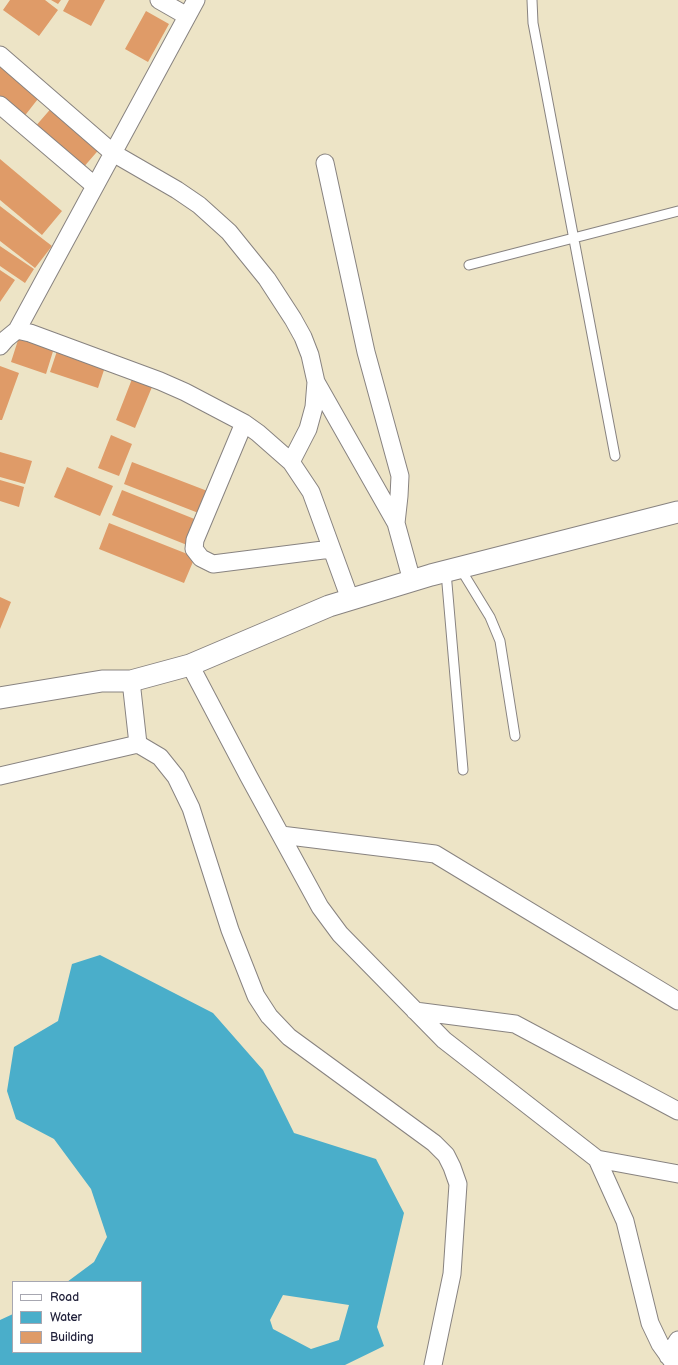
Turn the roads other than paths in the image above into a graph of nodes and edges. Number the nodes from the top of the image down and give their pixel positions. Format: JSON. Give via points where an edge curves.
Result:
{"nodes":[{"id":1,"x":159,"y":0,"type":"edge"},
{"id":2,"x":196,"y":0,"type":"edge"},
{"id":3,"x":532,"y":0,"type":"edge"},
{"id":4,"x":187,"y":16,"type":"junction"},
{"id":5,"x":0,"y":55,"type":"edge"},
{"id":6,"x":0,"y":105,"type":"edge"},
{"id":7,"x":113,"y":153,"type":"junction"},
{"id":8,"x":324,"y":163,"type":"dead end"},
{"id":9,"x":95,"y":186,"type":"junction"},
{"id":10,"x":678,"y":211,"type":"edge"},
{"id":11,"x":574,"y":238,"type":"junction"},
{"id":12,"x":469,"y":265,"type":"dead end"},
{"id":13,"x":17,"y":330,"type":"junction"},
{"id":14,"x":0,"y":346,"type":"edge"},
{"id":15,"x":316,"y":382,"type":"junction"},
{"id":16,"x":244,"y":423,"type":"junction"},
{"id":17,"x":615,"y":456,"type":"dead end"},
{"id":18,"x":291,"y":462,"type":"junction"},
{"id":19,"x":678,"y":512,"type":"edge"},
{"id":20,"x":396,"y":523,"type":"junction"},
{"id":21,"x":331,"y":549,"type":"junction"},
{"id":22,"x":453,"y":570,"type":"junction"},
{"id":23,"x":412,"y":581,"type":"junction"},
{"id":24,"x":350,"y":599,"type":"junction"},
{"id":25,"x":190,"y":665,"type":"junction"},
{"id":26,"x":130,"y":681,"type":"junction"},
{"id":27,"x":0,"y":698,"type":"edge"},
{"id":28,"x":515,"y":736,"type":"dead end"},
{"id":29,"x":138,"y":744,"type":"junction"},
{"id":30,"x":463,"y":770,"type":"dead end"},
{"id":31,"x":0,"y":776,"type":"edge"},
{"id":32,"x":281,"y":835,"type":"junction"},
{"id":33,"x":678,"y":1001,"type":"edge"},
{"id":34,"x":415,"y":1011,"type":"junction"},
{"id":35,"x":678,"y":1111,"type":"edge"},
{"id":36,"x":597,"y":1159,"type":"junction"},
{"id":37,"x":678,"y":1174,"type":"edge"},
{"id":38,"x":678,"y":1340,"type":"edge"},
{"id":39,"x":671,"y":1360,"type":"edge"},
{"id":40,"x":434,"y":1365,"type":"edge"}],
"edges":[{"from":1,"to":4,"type":"street"},
{"from":2,"to":4,"type":"street"},
{"from":3,"to":11,"type":"lane","via":[[533,23]]},
{"from":4,"to":7,"type":"street"},
{"from":5,"to":7,"type":"street"},
{"from":6,"to":9,"type":"street"},
{"from":7,"to":9,"type":"street"},
{"from":7,"to":15,"type":"street","via":[[177,190],[199,205],[229,232],[267,279],[293,319],[310,355]]},
{"from":8,"to":20,"type":"street","via":[[366,352],[400,476]]},
{"from":9,"to":13,"type":"street"},
{"from":10,"to":11,"type":"lane"},
{"from":11,"to":12,"type":"lane"},
{"from":11,"to":17,"type":"lane"},
{"from":13,"to":14,"type":"street"},
{"from":13,"to":16,"type":"street","via":[[160,381]]},
{"from":15,"to":18,"type":"street","via":[[314,407],[308,428]]},
{"from":15,"to":20,"type":"street"},
{"from":16,"to":18,"type":"street"},
{"from":16,"to":21,"type":"street","via":[[194,540],[194,550],[201,558],[213,564]]},
{"from":18,"to":21,"type":"street","via":[[311,492]]},
{"from":19,"to":22,"type":"street"},
{"from":20,"to":23,"type":"street"},
{"from":21,"to":24,"type":"street"},
{"from":22,"to":23,"type":"street"},
{"from":22,"to":28,"type":"lane","via":[[490,617],[500,640]]},
{"from":22,"to":30,"type":"lane"},
{"from":23,"to":24,"type":"street"},
{"from":24,"to":25,"type":"street"},
{"from":25,"to":26,"type":"street"},
{"from":25,"to":32,"type":"street"},
{"from":26,"to":27,"type":"street","via":[[102,681]]},
{"from":26,"to":29,"type":"street"},
{"from":29,"to":31,"type":"street"},
{"from":29,"to":40,"type":"street","via":[[160,757],[176,777],[191,808],[230,930],[256,996],[269,1016],[289,1037],[434,1143],[446,1155],[452,1167],[458,1184],[452,1274]]},
{"from":32,"to":33,"type":"street","via":[[435,854]]},
{"from":32,"to":34,"type":"street","via":[[320,907],[340,934]]},
{"from":34,"to":35,"type":"street","via":[[515,1024]]},
{"from":34,"to":36,"type":"street","via":[[444,1040]]},
{"from":36,"to":37,"type":"street"},
{"from":36,"to":39,"type":"street","via":[[625,1221],[650,1323]]},
{"from":38,"to":39,"type":"street"}]}
